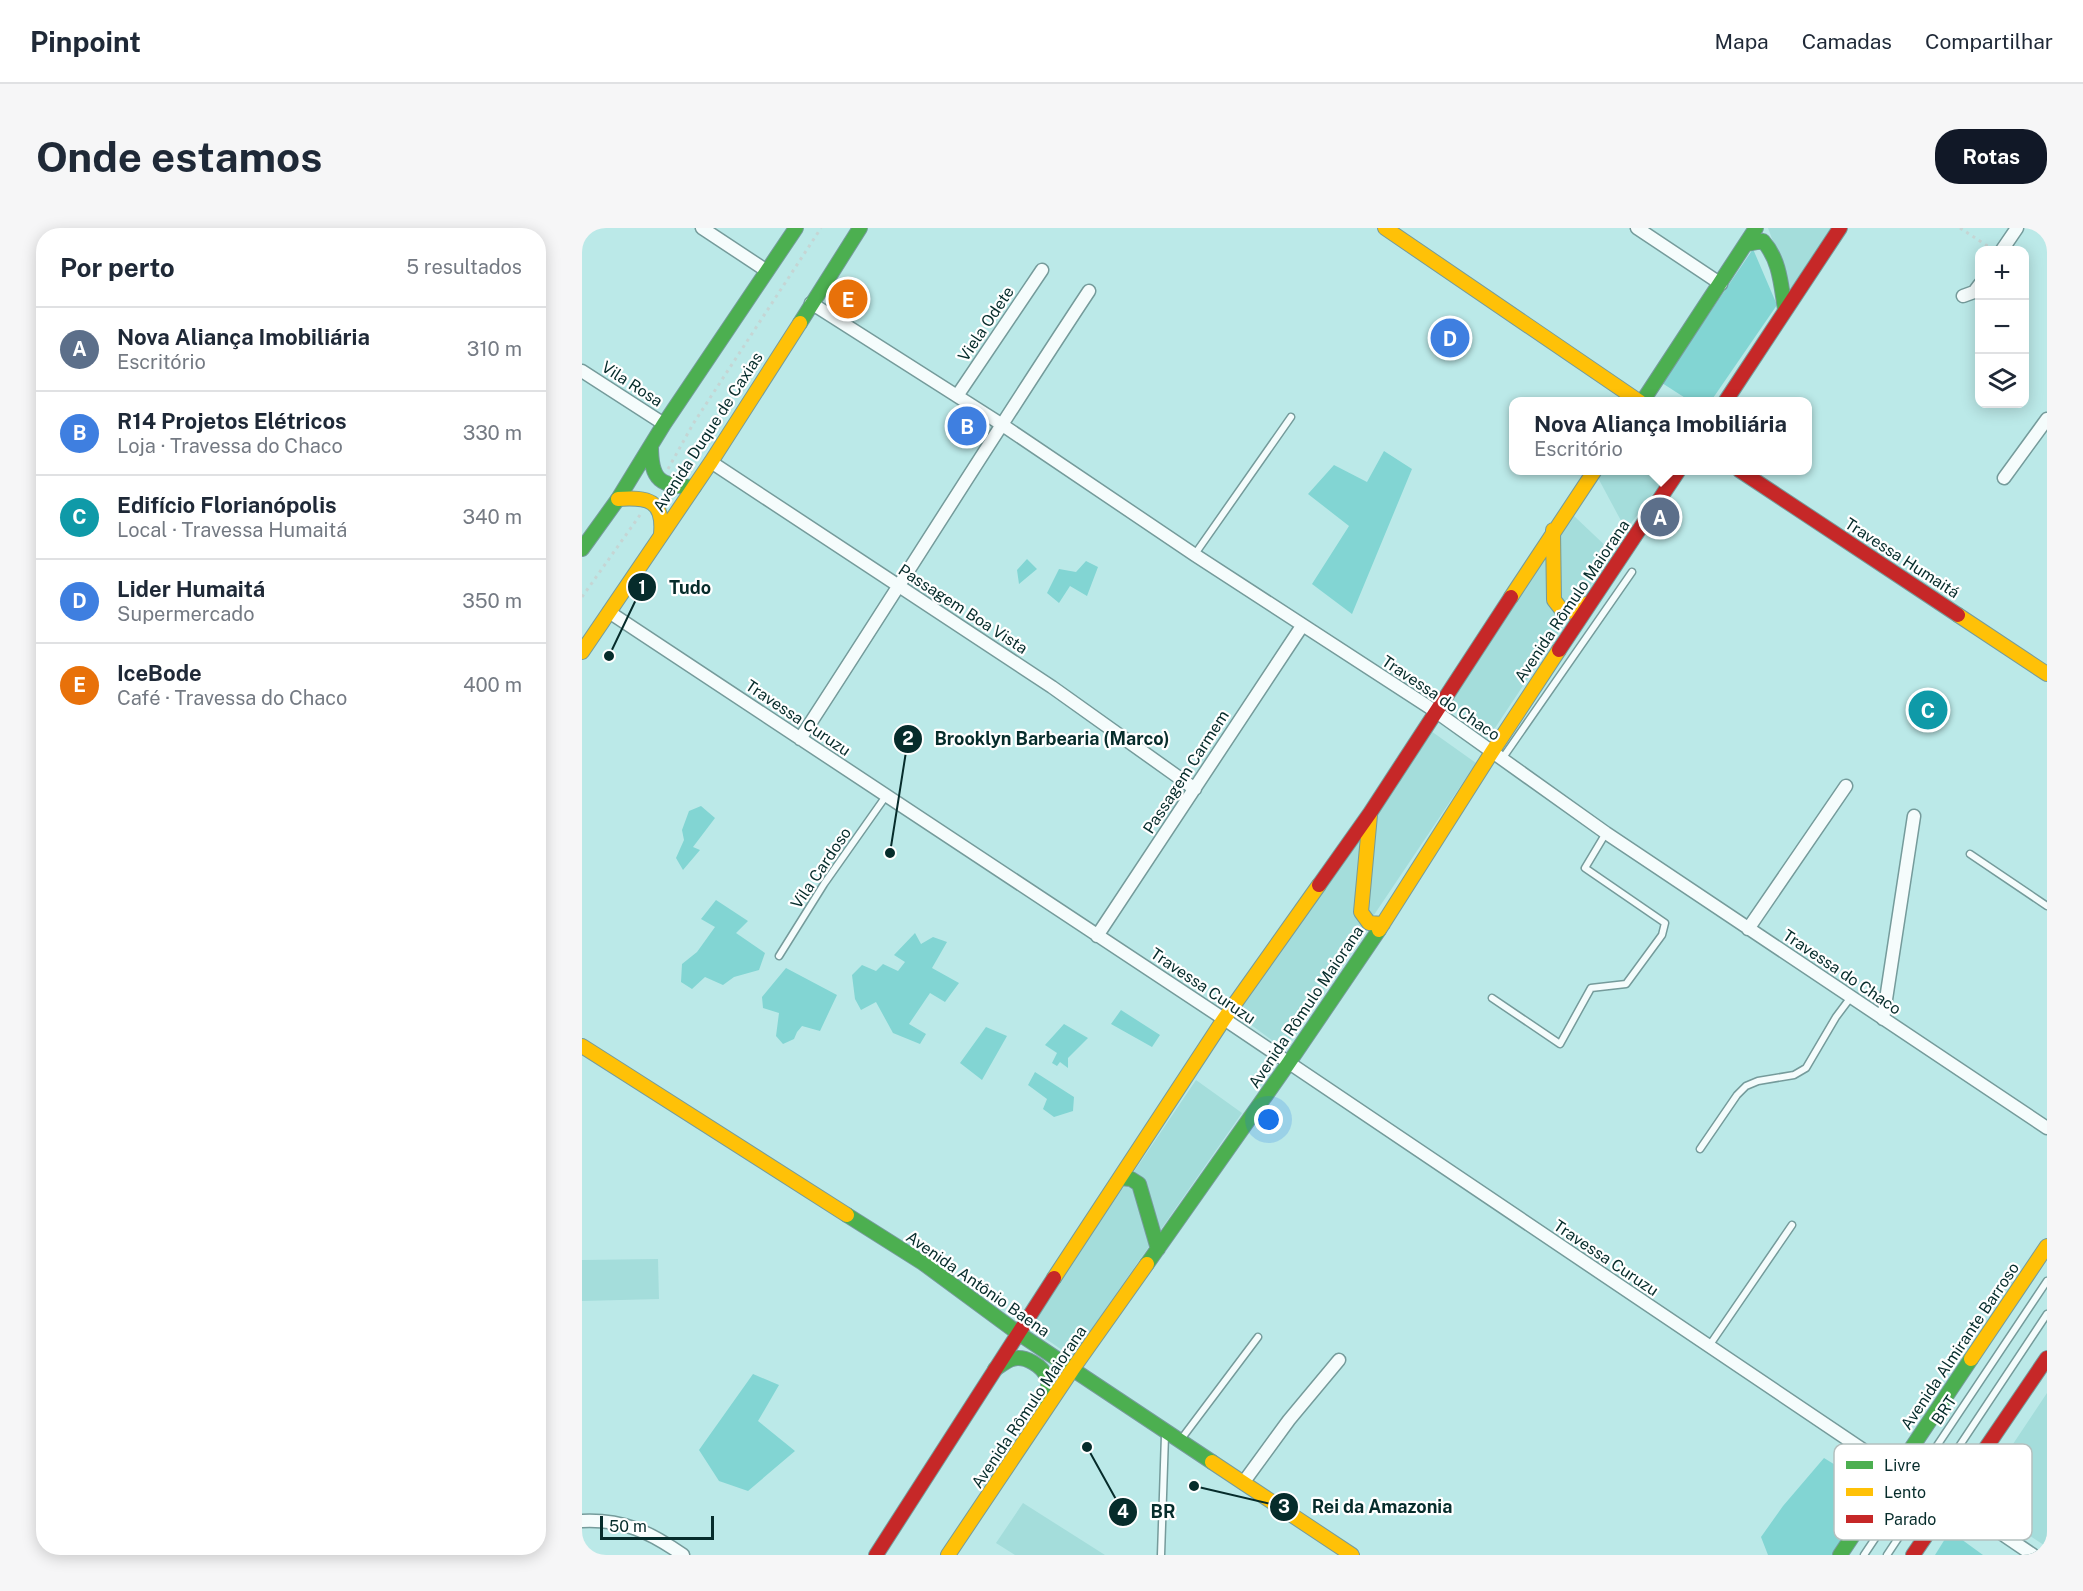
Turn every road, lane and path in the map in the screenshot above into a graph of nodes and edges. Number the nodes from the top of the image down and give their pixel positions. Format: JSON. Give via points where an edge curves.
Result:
{"nodes":[{"id":1,"x":702,"y":228,"type":"edge"},
{"id":2,"x":796,"y":228,"type":"edge"},
{"id":3,"x":821,"y":228,"type":"edge"},
{"id":4,"x":860,"y":228,"type":"edge"},
{"id":5,"x":1385,"y":228,"type":"edge"},
{"id":6,"x":1637,"y":228,"type":"edge"},
{"id":7,"x":1756,"y":228,"type":"edge"},
{"id":8,"x":1840,"y":228,"type":"edge"},
{"id":9,"x":1960,"y":228,"type":"edge"},
{"id":10,"x":2017,"y":228,"type":"edge"},
{"id":11,"x":1747,"y":244,"type":"junction"},
{"id":12,"x":1989,"y":246,"type":"edge"},
{"id":13,"x":2005,"y":246,"type":"edge"},
{"id":14,"x":1042,"y":270,"type":"dead end"},
{"id":15,"x":767,"y":271,"type":"junction"},
{"id":16,"x":1721,"y":284,"type":"junction"},
{"id":17,"x":1089,"y":291,"type":"dead end"},
{"id":18,"x":1975,"y":291,"type":"edge"},
{"id":19,"x":1963,"y":296,"type":"dead end"},
{"id":20,"x":811,"y":303,"type":"junction"},
{"id":21,"x":1785,"y":309,"type":"junction"},
{"id":22,"x":582,"y":371,"type":"edge"},
{"id":23,"x":957,"y":396,"type":"junction"},
{"id":24,"x":1634,"y":397,"type":"edge"},
{"id":25,"x":1644,"y":397,"type":"edge"},
{"id":26,"x":1728,"y":397,"type":"edge"},
{"id":27,"x":1291,"y":417,"type":"dead end"},
{"id":28,"x":2047,"y":419,"type":"edge"},
{"id":29,"x":664,"y":424,"type":"junction"},
{"id":30,"x":1001,"y":424,"type":"junction"},
{"id":31,"x":651,"y":446,"type":"junction"},
{"id":32,"x":711,"y":462,"type":"junction"},
{"id":33,"x":1591,"y":475,"type":"edge"},
{"id":34,"x":1676,"y":475,"type":"edge"},
{"id":35,"x":1745,"y":475,"type":"edge"},
{"id":36,"x":2004,"y":478,"type":"dead end"},
{"id":37,"x":661,"y":482,"type":"junction"},
{"id":38,"x":694,"y":487,"type":"junction"},
{"id":39,"x":618,"y":499,"type":"junction"},
{"id":40,"x":650,"y":501,"type":"junction"},
{"id":41,"x":1553,"y":530,"type":"junction"},
{"id":42,"x":661,"y":534,"type":"junction"},
{"id":43,"x":582,"y":549,"type":"edge"},
{"id":44,"x":1195,"y":555,"type":"junction"},
{"id":45,"x":1632,"y":572,"type":"dead end"},
{"id":46,"x":899,"y":587,"type":"junction"},
{"id":47,"x":582,"y":597,"type":"edge"},
{"id":48,"x":1589,"y":603,"type":"junction"},
{"id":49,"x":609,"y":612,"type":"junction"},
{"id":50,"x":1302,"y":626,"type":"junction"},
{"id":51,"x":582,"y":652,"type":"edge"},
{"id":52,"x":2047,"y":674,"type":"edge"},
{"id":53,"x":1435,"y":711,"type":"junction"},
{"id":54,"x":800,"y":739,"type":"junction"},
{"id":55,"x":1497,"y":755,"type":"junction"},
{"id":56,"x":1846,"y":786,"type":"dead end"},
{"id":57,"x":1196,"y":789,"type":"junction"},
{"id":58,"x":886,"y":796,"type":"junction"},
{"id":59,"x":1370,"y":813,"type":"junction"},
{"id":60,"x":1914,"y":816,"type":"dead end"},
{"id":61,"x":1606,"y":833,"type":"junction"},
{"id":62,"x":1970,"y":855,"type":"dead end"},
{"id":63,"x":2047,"y":906,"type":"edge"},
{"id":64,"x":1383,"y":924,"type":"junction"},
{"id":65,"x":1748,"y":929,"type":"junction"},
{"id":66,"x":1097,"y":936,"type":"junction"},
{"id":67,"x":779,"y":956,"type":"dead end"},
{"id":68,"x":1851,"y":997,"type":"junction"},
{"id":69,"x":1492,"y":998,"type":"dead end"},
{"id":70,"x":1224,"y":1019,"type":"junction"},
{"id":71,"x":1883,"y":1019,"type":"junction"},
{"id":72,"x":582,"y":1046,"type":"edge"},
{"id":73,"x":1288,"y":1064,"type":"junction"},
{"id":74,"x":2047,"y":1128,"type":"edge"},
{"id":75,"x":1700,"y":1149,"type":"dead end"},
{"id":76,"x":1121,"y":1178,"type":"junction"},
{"id":77,"x":1792,"y":1226,"type":"dead end"},
{"id":78,"x":2047,"y":1246,"type":"edge"},
{"id":79,"x":1158,"y":1248,"type":"junction"},
{"id":80,"x":2047,"y":1281,"type":"edge"},
{"id":81,"x":2047,"y":1314,"type":"edge"},
{"id":82,"x":1018,"y":1333,"type":"junction"},
{"id":83,"x":1258,"y":1337,"type":"dead end"},
{"id":84,"x":1708,"y":1347,"type":"junction"},
{"id":85,"x":2047,"y":1358,"type":"edge"},
{"id":86,"x":1339,"y":1359,"type":"dead end"},
{"id":87,"x":995,"y":1369,"type":"junction"},
{"id":88,"x":1072,"y":1370,"type":"junction"},
{"id":89,"x":1042,"y":1414,"type":"junction"},
{"id":90,"x":1165,"y":1431,"type":"junction"},
{"id":91,"x":1180,"y":1441,"type":"junction"},
{"id":92,"x":1854,"y":1444,"type":"edge"},
{"id":93,"x":1915,"y":1444,"type":"edge"},
{"id":94,"x":1938,"y":1444,"type":"edge"},
{"id":95,"x":1961,"y":1444,"type":"edge"},
{"id":96,"x":1989,"y":1444,"type":"edge"},
{"id":97,"x":1243,"y":1483,"type":"junction"},
{"id":98,"x":582,"y":1521,"type":"edge"},
{"id":99,"x":1850,"y":1540,"type":"edge"},
{"id":100,"x":1874,"y":1540,"type":"edge"},
{"id":101,"x":1897,"y":1540,"type":"edge"},
{"id":102,"x":1924,"y":1540,"type":"edge"},
{"id":103,"x":2011,"y":1540,"type":"edge"},
{"id":104,"x":683,"y":1555,"type":"edge"},
{"id":105,"x":876,"y":1555,"type":"edge"},
{"id":106,"x":948,"y":1555,"type":"edge"},
{"id":107,"x":1161,"y":1555,"type":"edge"},
{"id":108,"x":1352,"y":1555,"type":"edge"},
{"id":109,"x":1840,"y":1555,"type":"edge"},
{"id":110,"x":1864,"y":1555,"type":"edge"},
{"id":111,"x":1887,"y":1555,"type":"edge"},
{"id":112,"x":1914,"y":1555,"type":"edge"},
{"id":113,"x":2033,"y":1555,"type":"edge"}],
"edges":[{"from":1,"to":15,"type":"street"},
{"from":2,"to":15,"type":"main road"},
{"from":3,"to":37,"type":"path","via":[[693,424]]},
{"from":4,"to":20,"type":"main road","name":"Avenida Duque de Caxias"},
{"from":5,"to":24,"type":"main road"},
{"from":6,"to":16,"type":"street"},
{"from":7,"to":11,"type":"main road"},
{"from":8,"to":21,"type":"main road"},
{"from":9,"to":12,"type":"path"},
{"from":10,"to":13,"type":"street"},
{"from":11,"to":16,"type":"main road"},
{"from":11,"to":21,"type":"main road","via":[[1763,240],[1770,247],[1777,263]]},
{"from":14,"to":23,"type":"street","name":"Viela Odete"},
{"from":15,"to":29,"type":"main road"},
{"from":16,"to":25,"type":"main road"},
{"from":17,"to":30,"type":"street"},
{"from":18,"to":19,"type":"street"},
{"from":20,"to":23,"type":"street","name":"Travessa do Chaco"},
{"from":20,"to":32,"type":"main road","name":"Avenida Duque de Caxias"},
{"from":21,"to":26,"type":"main road"},
{"from":22,"to":29,"type":"street","name":"Vila Rosa"},
{"from":23,"to":30,"type":"street","name":"Travessa do Chaco"},
{"from":27,"to":44,"type":"lane"},
{"from":28,"to":36,"type":"street"},
{"from":29,"to":31,"type":"main road"},
{"from":30,"to":44,"type":"street","name":"Travessa do Chaco"},
{"from":30,"to":46,"type":"street"},
{"from":31,"to":37,"type":"main road","via":[[652,472]]},
{"from":31,"to":39,"type":"main road"},
{"from":32,"to":38,"type":"main road","name":"Avenida Duque de Caxias"},
{"from":32,"to":46,"type":"street","name":"Passagem Boa Vista"},
{"from":33,"to":41,"type":"main road"},
{"from":34,"to":48,"type":"main road","name":"Avenida Rômulo Maiorana"},
{"from":35,"to":52,"type":"main road","name":"Travessa Humaitá"},
{"from":37,"to":38,"type":"main road"},
{"from":38,"to":42,"type":"main road","name":"Avenida Duque de Caxias"},
{"from":39,"to":40,"type":"main road","via":[[636,497]]},
{"from":39,"to":43,"type":"main road"},
{"from":40,"to":42,"type":"main road","via":[[661,510]]},
{"from":40,"to":47,"type":"path"},
{"from":41,"to":48,"type":"main road","via":[[1554,600],[1568,612]]},
{"from":41,"to":53,"type":"main road"},
{"from":42,"to":49,"type":"main road","name":"Avenida Duque de Caxias"},
{"from":44,"to":50,"type":"street","name":"Travessa do Chaco"},
{"from":45,"to":55,"type":"lane"},
{"from":46,"to":54,"type":"street"},
{"from":46,"to":57,"type":"street","name":"Passagem Boa Vista","via":[[1052,687]]},
{"from":48,"to":55,"type":"main road","name":"Avenida Rômulo Maiorana"},
{"from":49,"to":51,"type":"main road","name":"Avenida Duque de Caxias"},
{"from":49,"to":54,"type":"street","name":"Travessa Curuzu"},
{"from":50,"to":53,"type":"street","name":"Travessa do Chaco"},
{"from":50,"to":57,"type":"street","name":"Passagem Carmem"},
{"from":53,"to":55,"type":"street","name":"Travessa do Chaco"},
{"from":53,"to":59,"type":"main road"},
{"from":54,"to":58,"type":"street","name":"Travessa Curuzu"},
{"from":55,"to":61,"type":"street","name":"Travessa do Chaco"},
{"from":55,"to":64,"type":"main road","name":"Avenida Rômulo Maiorana"},
{"from":56,"to":65,"type":"street"},
{"from":57,"to":66,"type":"street","name":"Passagem Carmem"},
{"from":58,"to":66,"type":"street","name":"Travessa Curuzu"},
{"from":58,"to":67,"type":"lane","name":"Vila Cardoso"},
{"from":59,"to":64,"type":"main road","via":[[1361,912],[1366,922]]},
{"from":59,"to":70,"type":"main road"},
{"from":60,"to":71,"type":"street"},
{"from":61,"to":65,"type":"street","name":"Travessa do Chaco"},
{"from":61,"to":69,"type":"lane","via":[[1585,868],[1665,923],[1662,935],[1626,984],[1591,988],[1560,1044]]},
{"from":62,"to":63,"type":"lane"},
{"from":64,"to":73,"type":"main road","name":"Avenida Rômulo Maiorana"},
{"from":65,"to":68,"type":"street","name":"Travessa do Chaco"},
{"from":66,"to":70,"type":"street","name":"Travessa Curuzu"},
{"from":68,"to":71,"type":"street","name":"Travessa do Chaco"},
{"from":68,"to":75,"type":"lane","via":[[1806,1068],[1794,1075],[1746,1086]]},
{"from":70,"to":73,"type":"street","name":"Travessa Curuzu"},
{"from":70,"to":76,"type":"main road"},
{"from":71,"to":74,"type":"street","name":"Travessa do Chaco"},
{"from":72,"to":82,"type":"main road","name":"Avenida Antônio Baena","via":[[922,1263]]},
{"from":73,"to":79,"type":"main road","name":"Avenida Rômulo Maiorana"},
{"from":73,"to":84,"type":"street","name":"Travessa Curuzu"},
{"from":76,"to":79,"type":"main road","via":[[1139,1184]]},
{"from":76,"to":82,"type":"main road"},
{"from":77,"to":84,"type":"lane"},
{"from":78,"to":93,"type":"main road","name":"Avenida Almirante Barroso"},
{"from":79,"to":88,"type":"main road","name":"Avenida Rômulo Maiorana"},
{"from":80,"to":94,"type":"lane","name":"BRT"},
{"from":81,"to":95,"type":"lane","name":"BRT"},
{"from":82,"to":87,"type":"main road"},
{"from":82,"to":88,"type":"main road","name":"Avenida Antônio Baena"},
{"from":83,"to":91,"type":"lane"},
{"from":84,"to":92,"type":"street","name":"Travessa Curuzu"},
{"from":85,"to":96,"type":"main road"},
{"from":86,"to":97,"type":"street"},
{"from":87,"to":89,"type":"main road","via":[[1021,1358],[1043,1371],[1048,1380]]},
{"from":87,"to":105,"type":"main road"},
{"from":88,"to":89,"type":"main road","name":"Avenida Rômulo Maiorana"},
{"from":88,"to":90,"type":"main road","name":"Avenida Antônio Baena"},
{"from":89,"to":106,"type":"main road","name":"Avenida Rômulo Maiorana"},
{"from":90,"to":91,"type":"main road","name":"Avenida Antônio Baena"},
{"from":90,"to":107,"type":"lane"},
{"from":91,"to":97,"type":"main road","name":"Avenida Antônio Baena"},
{"from":97,"to":108,"type":"main road","name":"Avenida Antônio Baena"},
{"from":98,"to":104,"type":"street","via":[[627,1525],[661,1539]]},
{"from":99,"to":109,"type":"main road","name":"Avenida Almirante Barroso"},
{"from":100,"to":110,"type":"lane","name":"BRT"},
{"from":101,"to":111,"type":"lane","name":"BRT"},
{"from":102,"to":112,"type":"main road"},
{"from":103,"to":113,"type":"street"}]}
